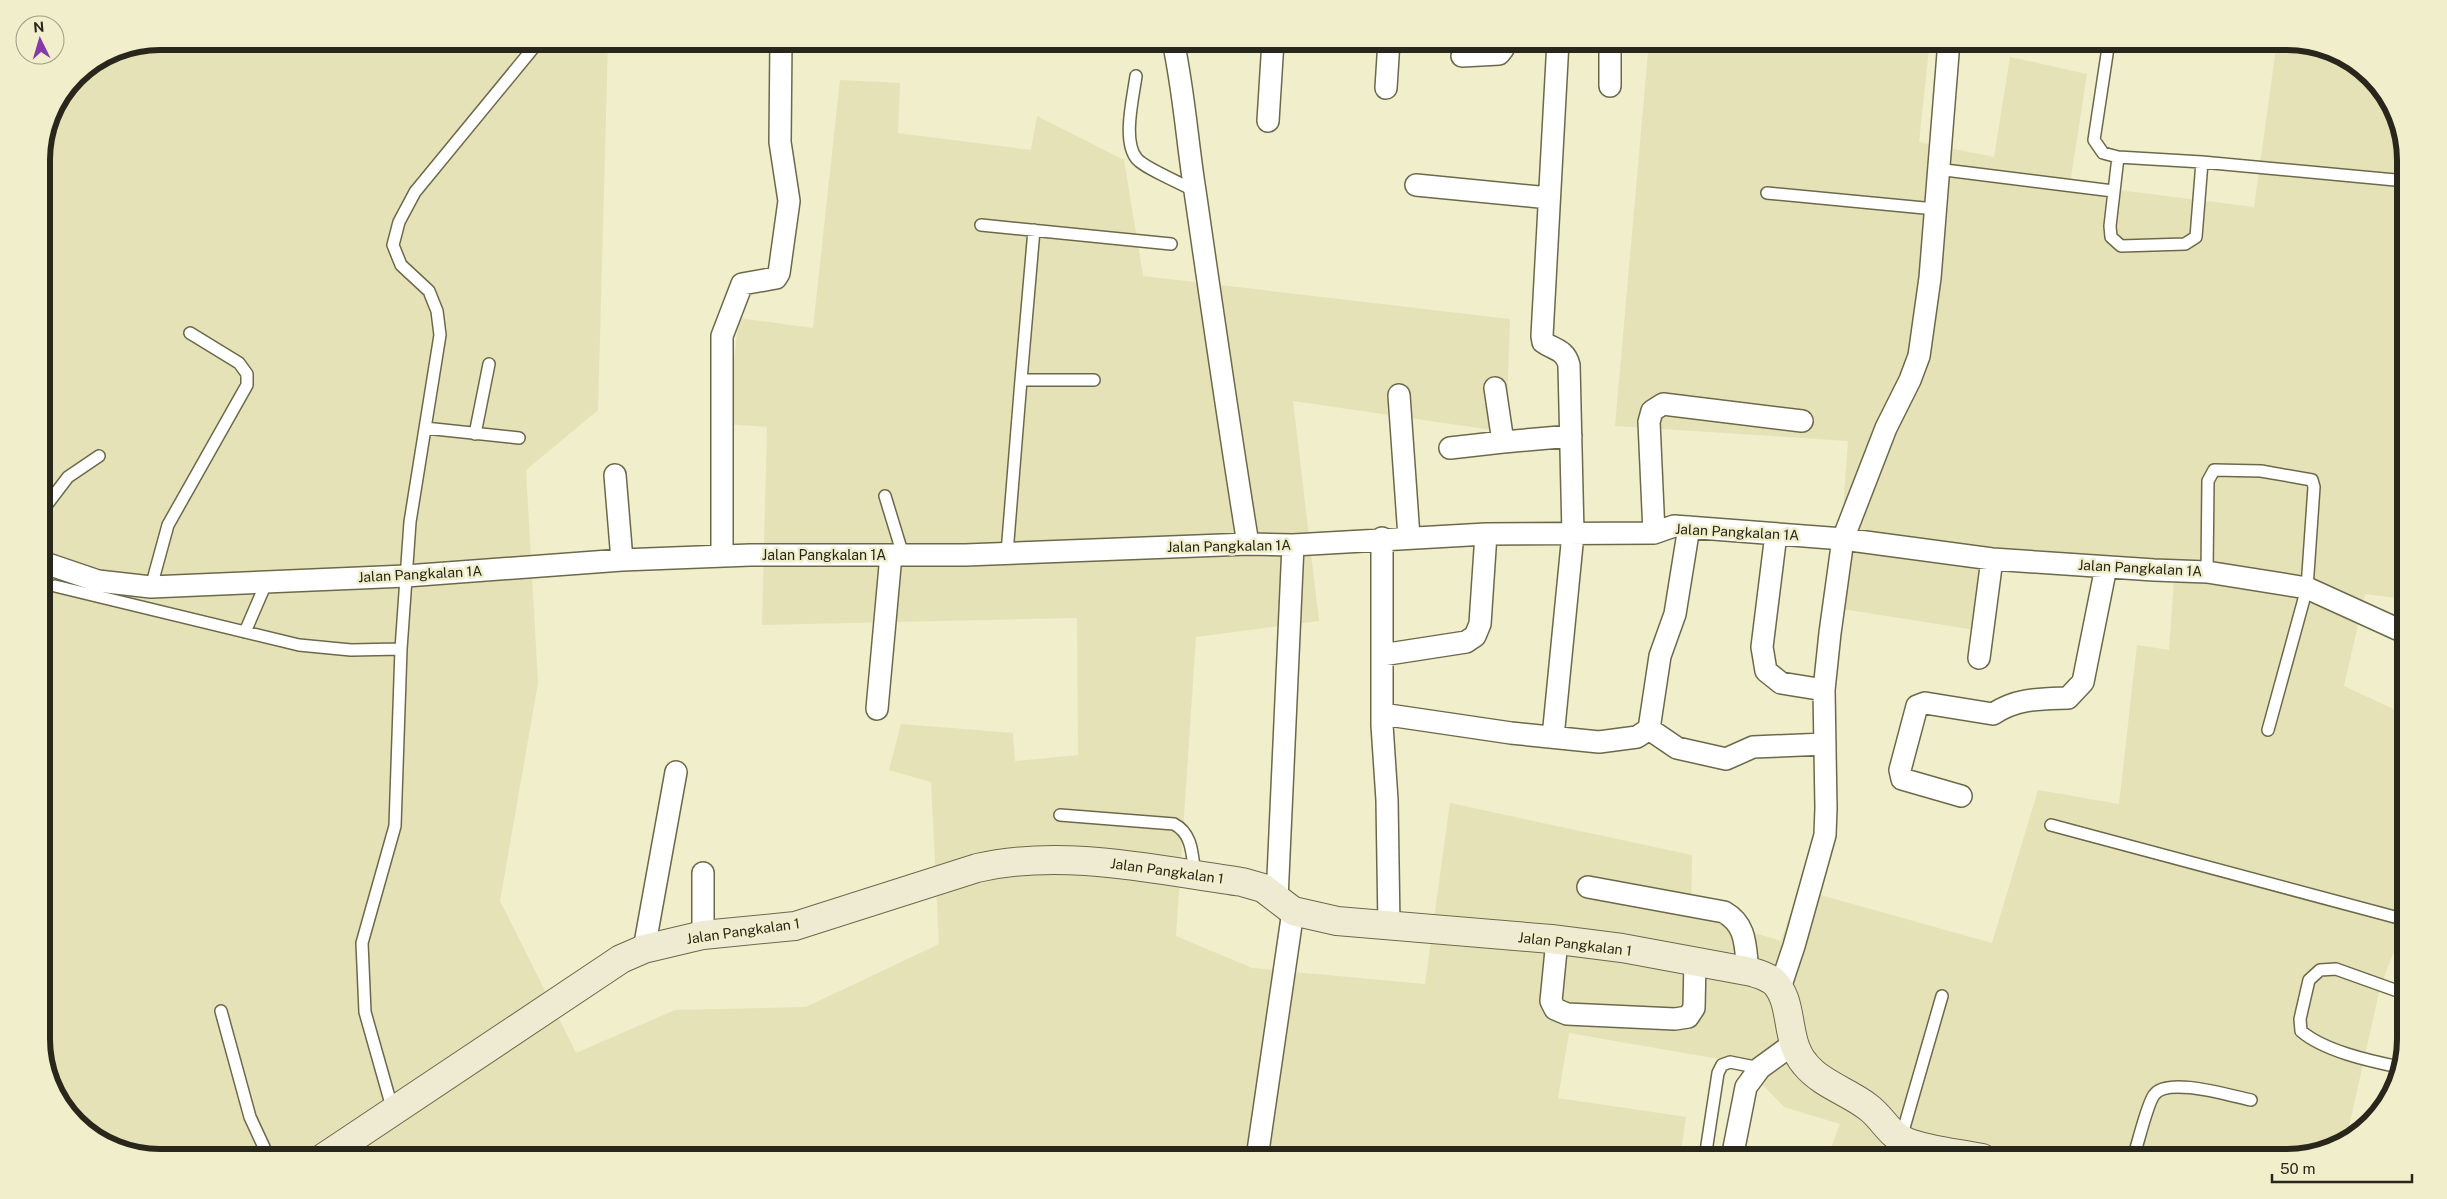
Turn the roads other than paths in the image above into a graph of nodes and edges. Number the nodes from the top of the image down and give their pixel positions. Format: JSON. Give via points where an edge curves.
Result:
{"nodes":[{"id":1,"x":532,"y":50,"type":"edge"},
{"id":2,"x":781,"y":50,"type":"edge"},
{"id":3,"x":1175,"y":50,"type":"edge"},
{"id":4,"x":1272,"y":50,"type":"edge"},
{"id":5,"x":1388,"y":50,"type":"edge"},
{"id":6,"x":1502,"y":50,"type":"edge"},
{"id":7,"x":1557,"y":50,"type":"edge"},
{"id":8,"x":1610,"y":50,"type":"edge"},
{"id":9,"x":1948,"y":50,"type":"edge"},
{"id":10,"x":2108,"y":50,"type":"edge"},
{"id":11,"x":1462,"y":56,"type":"dead end"},
{"id":12,"x":1136,"y":76,"type":"dead end"},
{"id":13,"x":1610,"y":86,"type":"dead end"},
{"id":14,"x":1386,"y":88,"type":"dead end"},
{"id":15,"x":1268,"y":121,"type":"dead end"},
{"id":16,"x":2118,"y":157,"type":"junction"},
{"id":17,"x":2202,"y":162,"type":"junction"},
{"id":18,"x":1937,"y":169,"type":"junction"},
{"id":19,"x":2397,"y":180,"type":"edge"},
{"id":20,"x":1416,"y":185,"type":"dead end"},
{"id":21,"x":1194,"y":191,"type":"junction"},
{"id":22,"x":2113,"y":192,"type":"junction"},
{"id":23,"x":1768,"y":193,"type":"dead end"},
{"id":24,"x":1549,"y":198,"type":"junction"},
{"id":25,"x":1935,"y":209,"type":"junction"},
{"id":26,"x":980,"y":225,"type":"dead end"},
{"id":27,"x":1034,"y":230,"type":"junction"},
{"id":28,"x":1170,"y":244,"type":"dead end"},
{"id":29,"x":190,"y":333,"type":"dead end"},
{"id":30,"x":489,"y":364,"type":"dead end"},
{"id":31,"x":1022,"y":380,"type":"junction"},
{"id":32,"x":1094,"y":380,"type":"dead end"},
{"id":33,"x":1495,"y":388,"type":"dead end"},
{"id":34,"x":1399,"y":395,"type":"dead end"},
{"id":35,"x":1802,"y":421,"type":"dead end"},
{"id":36,"x":425,"y":428,"type":"junction"},
{"id":37,"x":475,"y":434,"type":"junction"},
{"id":38,"x":1571,"y":436,"type":"junction"},
{"id":39,"x":519,"y":438,"type":"dead end"},
{"id":40,"x":1503,"y":442,"type":"junction"},
{"id":41,"x":1450,"y":448,"type":"dead end"},
{"id":42,"x":99,"y":456,"type":"dead end"},
{"id":43,"x":615,"y":475,"type":"dead end"},
{"id":44,"x":886,"y":496,"type":"dead end"},
{"id":45,"x":50,"y":501,"type":"edge"},
{"id":46,"x":1689,"y":527,"type":"junction"},
{"id":47,"x":1654,"y":533,"type":"junction"},
{"id":48,"x":1486,"y":534,"type":"junction"},
{"id":49,"x":1573,"y":534,"type":"junction"},
{"id":50,"x":1776,"y":534,"type":"junction"},
{"id":51,"x":1409,"y":537,"type":"junction"},
{"id":52,"x":1382,"y":538,"type":"junction"},
{"id":53,"x":1843,"y":538,"type":"junction"},
{"id":54,"x":1248,"y":544,"type":"junction"},
{"id":55,"x":1293,"y":545,"type":"junction"},
{"id":56,"x":1007,"y":554,"type":"junction"},
{"id":57,"x":897,"y":555,"type":"junction"},
{"id":58,"x":722,"y":556,"type":"junction"},
{"id":59,"x":1992,"y":559,"type":"junction"},
{"id":60,"x":622,"y":560,"type":"junction"},
{"id":61,"x":50,"y":565,"type":"edge"},
{"id":62,"x":2106,"y":567,"type":"junction"},
{"id":63,"x":2207,"y":572,"type":"junction"},
{"id":64,"x":406,"y":576,"type":"junction"},
{"id":65,"x":268,"y":581,"type":"junction"},
{"id":66,"x":55,"y":586,"type":"dead end"},
{"id":67,"x":151,"y":588,"type":"junction"},
{"id":68,"x":2307,"y":588,"type":"junction"},
{"id":69,"x":2397,"y":630,"type":"edge"},
{"id":70,"x":245,"y":632,"type":"junction"},
{"id":71,"x":401,"y":650,"type":"junction"},
{"id":72,"x":1382,"y":655,"type":"junction"},
{"id":73,"x":1979,"y":658,"type":"dead end"},
{"id":74,"x":1824,"y":690,"type":"junction"},
{"id":75,"x":877,"y":709,"type":"dead end"},
{"id":76,"x":1382,"y":714,"type":"junction"},
{"id":77,"x":1648,"y":730,"type":"junction"},
{"id":78,"x":2268,"y":730,"type":"dead end"},
{"id":79,"x":1553,"y":738,"type":"junction"},
{"id":80,"x":1825,"y":744,"type":"junction"},
{"id":81,"x":676,"y":772,"type":"dead end"},
{"id":82,"x":1962,"y":796,"type":"dead end"},
{"id":83,"x":1060,"y":816,"type":"dead end"},
{"id":84,"x":2051,"y":825,"type":"dead end"},
{"id":85,"x":703,"y":873,"type":"dead end"},
{"id":86,"x":1195,"y":875,"type":"junction"},
{"id":87,"x":1588,"y":888,"type":"dead end"},
{"id":88,"x":1285,"y":905,"type":"junction"},
{"id":89,"x":2397,"y":918,"type":"edge"},
{"id":90,"x":1390,"y":926,"type":"junction"},
{"id":91,"x":702,"y":935,"type":"junction"},
{"id":92,"x":1557,"y":940,"type":"junction"},
{"id":93,"x":644,"y":949,"type":"junction"},
{"id":94,"x":1695,"y":961,"type":"junction"},
{"id":95,"x":1748,"y":971,"type":"junction"},
{"id":96,"x":1780,"y":988,"type":"junction"},
{"id":97,"x":2397,"y":991,"type":"edge"},
{"id":98,"x":1942,"y":996,"type":"dead end"},
{"id":99,"x":221,"y":1011,"type":"dead end"},
{"id":100,"x":1793,"y":1044,"type":"junction"},
{"id":101,"x":2393,"y":1066,"type":"edge"},
{"id":102,"x":1760,"y":1068,"type":"junction"},
{"id":103,"x":2251,"y":1100,"type":"dead end"},
{"id":104,"x":393,"y":1112,"type":"junction"},
{"id":105,"x":1901,"y":1138,"type":"junction"},
{"id":106,"x":265,"y":1149,"type":"edge"},
{"id":107,"x":337,"y":1149,"type":"edge"},
{"id":108,"x":1258,"y":1149,"type":"edge"},
{"id":109,"x":1706,"y":1149,"type":"edge"},
{"id":110,"x":1734,"y":1149,"type":"edge"},
{"id":111,"x":1940,"y":1149,"type":"edge"},
{"id":112,"x":2136,"y":1149,"type":"edge"}],
"edges":[{"from":1,"to":36,"type":"lane","via":[[415,192],[398,222],[393,245],[401,265],[428,290],[440,335]]},
{"from":2,"to":58,"type":"street","via":[[780,142],[790,201],[779,273],[776,278],[742,284],[722,336]]},
{"from":3,"to":21,"type":"street","via":[[1183,88]]},
{"from":4,"to":15,"type":"street"},
{"from":5,"to":14,"type":"street"},
{"from":6,"to":11,"type":"street","via":[[1499,54]]},
{"from":7,"to":24,"type":"street"},
{"from":8,"to":13,"type":"street"},
{"from":9,"to":18,"type":"street"},
{"from":10,"to":16,"type":"lane","via":[[2094,140],[2103,153]]},
{"from":12,"to":21,"type":"lane","via":[[1129,140],[1132,150],[1138,160]]},
{"from":16,"to":17,"type":"lane"},
{"from":16,"to":22,"type":"lane"},
{"from":17,"to":19,"type":"lane"},
{"from":17,"to":22,"type":"lane","via":[[2196,236],[2185,244],[2121,246],[2111,237]]},
{"from":18,"to":22,"type":"lane"},
{"from":18,"to":25,"type":"street"},
{"from":20,"to":24,"type":"street"},
{"from":21,"to":54,"type":"street"},
{"from":23,"to":25,"type":"lane"},
{"from":24,"to":38,"type":"street","via":[[1542,336],[1543,342],[1567,357]]},
{"from":25,"to":53,"type":"street","via":[[1919,356],[1886,428]]},
{"from":26,"to":27,"type":"lane"},
{"from":27,"to":28,"type":"lane"},
{"from":27,"to":31,"type":"lane"},
{"from":29,"to":67,"type":"lane","via":[[239,363],[248,374],[247,385],[168,525]]},
{"from":30,"to":37,"type":"lane"},
{"from":31,"to":32,"type":"lane"},
{"from":31,"to":56,"type":"lane"},
{"from":33,"to":40,"type":"street"},
{"from":34,"to":51,"type":"street"},
{"from":35,"to":47,"type":"street","via":[[1663,404],[1652,411],[1649,422]]},
{"from":36,"to":37,"type":"lane"},
{"from":36,"to":64,"type":"lane","via":[[410,522]]},
{"from":37,"to":39,"type":"lane"},
{"from":38,"to":40,"type":"street"},
{"from":38,"to":49,"type":"street"},
{"from":40,"to":41,"type":"street"},
{"from":42,"to":45,"type":"lane","via":[[68,477]]},
{"from":43,"to":60,"type":"street"},
{"from":44,"to":57,"type":"lane"},
{"from":46,"to":47,"type":"street","name":"Jalan Pangkalan 1A","via":[[1674,526]]},
{"from":46,"to":50,"type":"street","name":"Jalan Pangkalan 1A"},
{"from":46,"to":77,"type":"street","via":[[1675,614],[1660,656]]},
{"from":47,"to":49,"type":"street","name":"Jalan Pangkalan 1A"},
{"from":48,"to":49,"type":"street","name":"Jalan Pangkalan 1A"},
{"from":48,"to":51,"type":"street","name":"Jalan Pangkalan 1A"},
{"from":48,"to":72,"type":"street","via":[[1480,624],[1475,636],[1466,642]]},
{"from":49,"to":79,"type":"street"},
{"from":50,"to":53,"type":"street","name":"Jalan Pangkalan 1A"},
{"from":50,"to":74,"type":"street","via":[[1762,647],[1766,671],[1781,683]]},
{"from":51,"to":52,"type":"street","name":"Jalan Pangkalan 1A"},
{"from":52,"to":55,"type":"street","name":"Jalan Pangkalan 1A"},
{"from":52,"to":72,"type":"street"},
{"from":53,"to":59,"type":"street","name":"Jalan Pangkalan 1A"},
{"from":53,"to":74,"type":"street"},
{"from":54,"to":55,"type":"street","name":"Jalan Pangkalan 1A"},
{"from":54,"to":56,"type":"street","name":"Jalan Pangkalan 1A"},
{"from":55,"to":88,"type":"street"},
{"from":56,"to":57,"type":"street","name":"Jalan Pangkalan 1A"},
{"from":57,"to":58,"type":"street","name":"Jalan Pangkalan 1A"},
{"from":57,"to":75,"type":"street"},
{"from":58,"to":60,"type":"street","name":"Jalan Pangkalan 1A"},
{"from":59,"to":62,"type":"street","name":"Jalan Pangkalan 1A"},
{"from":59,"to":73,"type":"street"},
{"from":60,"to":64,"type":"street","name":"Jalan Pangkalan 1A"},
{"from":61,"to":67,"type":"street","name":"Jalan Pangkalan 1A","via":[[98,581]]},
{"from":62,"to":63,"type":"street","name":"Jalan Pangkalan 1A"},
{"from":62,"to":82,"type":"street","via":[[2083,682],[2068,698],[2008,704],[1993,714],[1925,703],[1917,706],[1900,770],[1902,779]]},
{"from":63,"to":68,"type":"street","name":"Jalan Pangkalan 1A"},
{"from":63,"to":68,"type":"lane","via":[[2208,481],[2214,470],[2261,471],[2306,477],[2312,480],[2314,487]]},
{"from":64,"to":65,"type":"street","name":"Jalan Pangkalan 1A"},
{"from":64,"to":71,"type":"lane"},
{"from":65,"to":67,"type":"street","name":"Jalan Pangkalan 1A"},
{"from":65,"to":70,"type":"lane"},
{"from":66,"to":70,"type":"lane"},
{"from":68,"to":69,"type":"street","name":"Jalan Pangkalan 1A"},
{"from":68,"to":78,"type":"lane"},
{"from":70,"to":71,"type":"lane","via":[[324,648]]},
{"from":71,"to":104,"type":"lane","via":[[395,826],[362,943],[365,1012]]},
{"from":72,"to":76,"type":"street"},
{"from":74,"to":80,"type":"street"},
{"from":76,"to":79,"type":"street"},
{"from":76,"to":90,"type":"street"},
{"from":77,"to":79,"type":"street","via":[[1621,741]]},
{"from":77,"to":80,"type":"street","via":[[1677,748],[1726,759],[1753,747]]},
{"from":80,"to":96,"type":"street","via":[[1824,835]]},
{"from":81,"to":93,"type":"street"},
{"from":83,"to":86,"type":"lane","via":[[1174,824],[1184,829],[1188,837]]},
{"from":84,"to":89,"type":"lane"},
{"from":85,"to":91,"type":"street"},
{"from":86,"to":88,"type":"main road","name":"Jalan Pangkalan 1","via":[[1263,888]]},
{"from":86,"to":91,"type":"main road","name":"Jalan Pangkalan 1","via":[[1107,863],[1004,862],[795,926]]},
{"from":87,"to":95,"type":"street","via":[[1724,912],[1736,918],[1743,933]]},
{"from":88,"to":90,"type":"main road","name":"Jalan Pangkalan 1","via":[[1337,921]]},
{"from":88,"to":108,"type":"street"},
{"from":90,"to":92,"type":"main road","name":"Jalan Pangkalan 1"},
{"from":91,"to":93,"type":"main road","name":"Jalan Pangkalan 1"},
{"from":92,"to":94,"type":"main road","name":"Jalan Pangkalan 1"},
{"from":92,"to":94,"type":"street","via":[[1551,1001],[1554,1009],[1568,1014],[1688,1017],[1694,1008]]},
{"from":93,"to":104,"type":"main road","name":"Jalan Pangkalan 1","via":[[621,959]]},
{"from":94,"to":95,"type":"main road","name":"Jalan Pangkalan 1"},
{"from":95,"to":96,"type":"main road","name":"Jalan Pangkalan 1","via":[[1771,980]]},
{"from":96,"to":100,"type":"main road"},
{"from":97,"to":101,"type":"lane","via":[[2336,969],[2320,970],[2309,980],[2300,1019],[2301,1031],[2310,1039],[2372,1062]]},
{"from":98,"to":105,"type":"lane"},
{"from":99,"to":106,"type":"lane","via":[[250,1117]]},
{"from":100,"to":102,"type":"street"},
{"from":100,"to":105,"type":"main road","via":[[1805,1065],[1869,1107],[1893,1134]]},
{"from":102,"to":109,"type":"lane","via":[[1730,1062],[1722,1065]]},
{"from":102,"to":110,"type":"street","via":[[1746,1087]]},
{"from":103,"to":112,"type":"lane","via":[[2177,1086],[2164,1088],[2154,1094]]},
{"from":104,"to":107,"type":"main road","name":"Jalan Pangkalan 1"},
{"from":105,"to":111,"type":"main road"}]}
